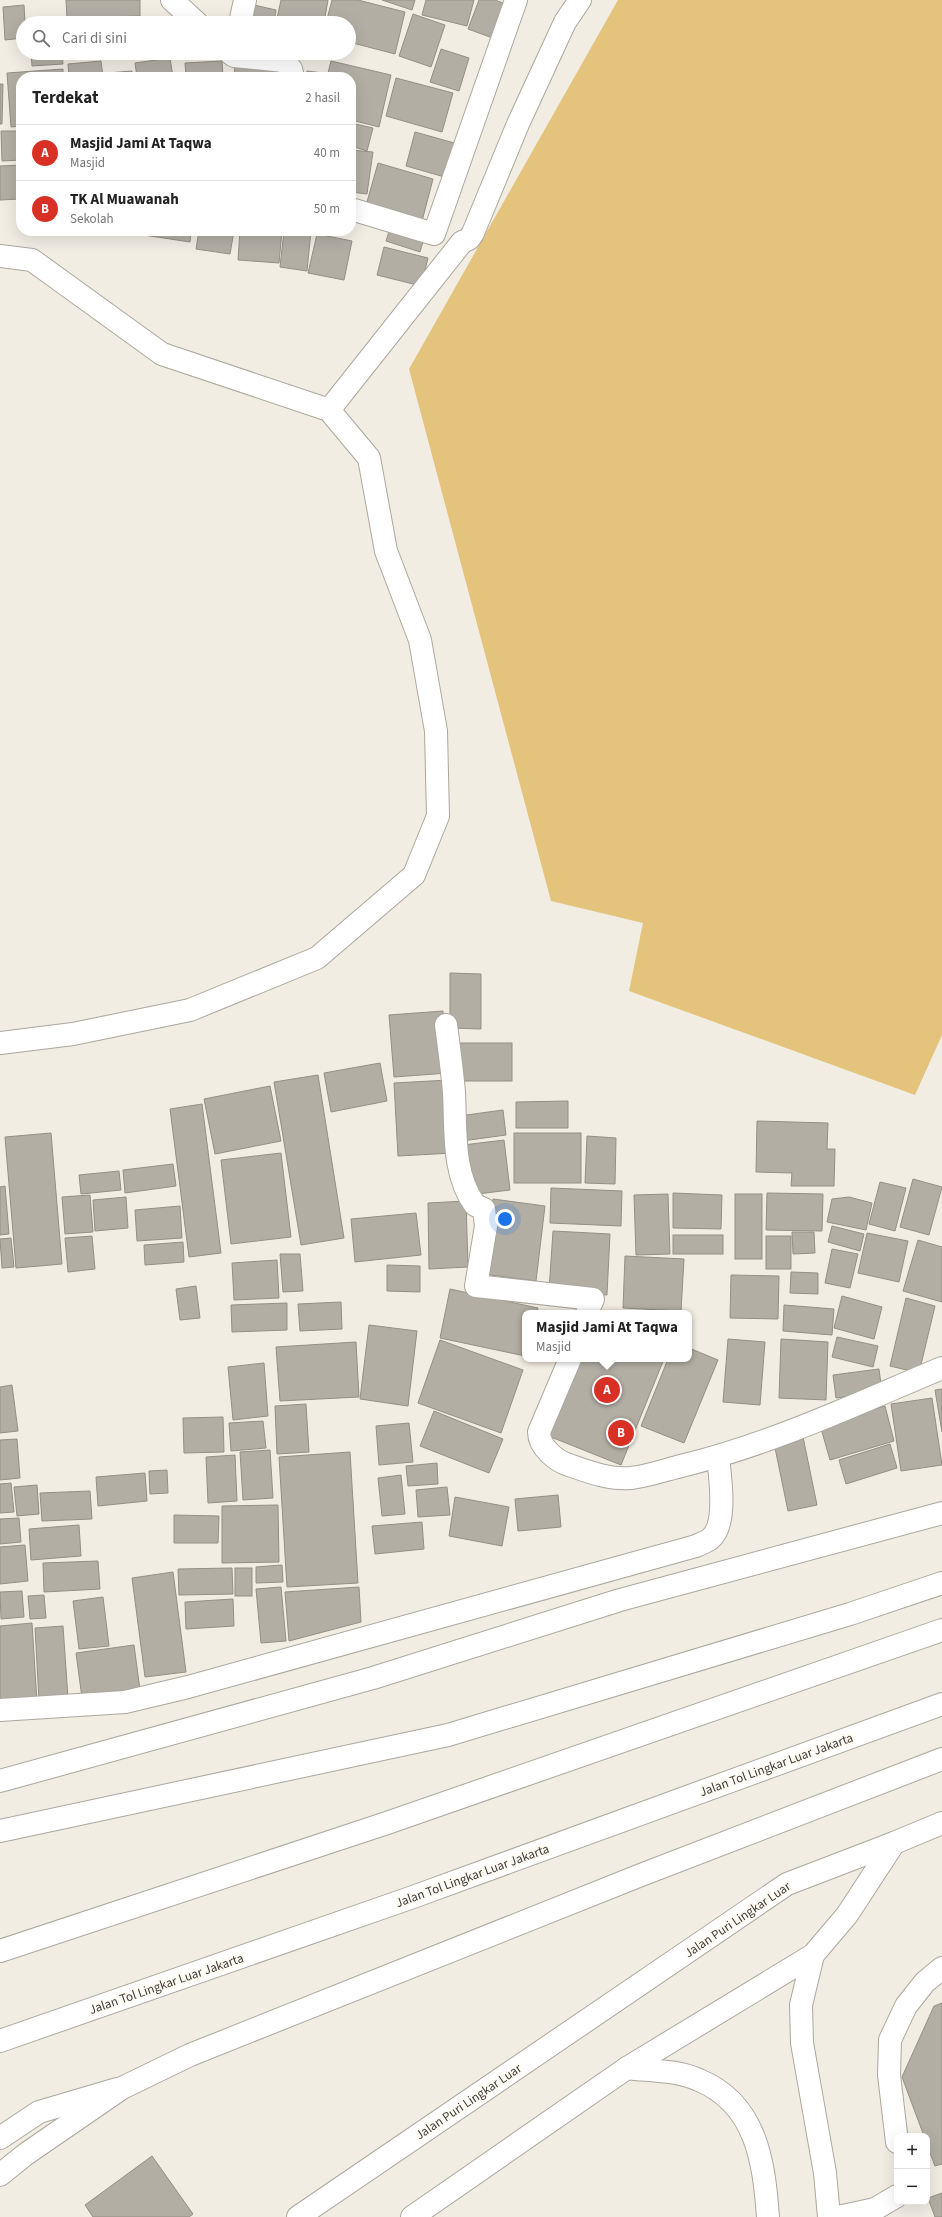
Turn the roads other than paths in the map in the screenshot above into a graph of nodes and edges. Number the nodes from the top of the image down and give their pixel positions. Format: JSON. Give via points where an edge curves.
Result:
{"nodes":[{"id":1,"x":172,"y":0,"type":"edge"},
{"id":2,"x":245,"y":0,"type":"edge"},
{"id":3,"x":516,"y":0,"type":"edge"},
{"id":4,"x":580,"y":0,"type":"edge"},
{"id":5,"x":189,"y":16,"type":"edge"},
{"id":6,"x":242,"y":16,"type":"edge"},
{"id":7,"x":277,"y":60,"type":"edge"},
{"id":8,"x":292,"y":72,"type":"edge"},
{"id":9,"x":356,"y":211,"type":"edge"},
{"id":10,"x":0,"y":256,"type":"edge"},
{"id":11,"x":329,"y":410,"type":"junction"},
{"id":12,"x":446,"y":1025,"type":"dead end"},
{"id":13,"x":0,"y":1043,"type":"edge"},
{"id":14,"x":588,"y":1310,"type":"edge"},
{"id":15,"x":569,"y":1362,"type":"edge"},
{"id":16,"x":942,"y":1368,"type":"edge"},
{"id":17,"x":718,"y":1457,"type":"junction"},
{"id":18,"x":942,"y":1513,"type":"edge"},
{"id":19,"x":942,"y":1583,"type":"edge"},
{"id":20,"x":942,"y":1630,"type":"edge"},
{"id":21,"x":942,"y":1704,"type":"edge"},
{"id":22,"x":0,"y":1710,"type":"edge"},
{"id":23,"x":942,"y":1759,"type":"edge"},
{"id":24,"x":0,"y":1781,"type":"edge"},
{"id":25,"x":941,"y":1828,"type":"edge"},
{"id":26,"x":0,"y":1831,"type":"edge"},
{"id":27,"x":894,"y":1843,"type":"junction"},
{"id":28,"x":0,"y":1951,"type":"edge"},
{"id":29,"x":813,"y":1955,"type":"junction"},
{"id":30,"x":942,"y":1968,"type":"edge"},
{"id":31,"x":0,"y":2041,"type":"edge"},
{"id":32,"x":627,"y":2068,"type":"junction"},
{"id":33,"x":122,"y":2088,"type":"junction"},
{"id":34,"x":896,"y":2133,"type":"edge"},
{"id":35,"x":0,"y":2138,"type":"edge"},
{"id":36,"x":0,"y":2175,"type":"edge"},
{"id":37,"x":894,"y":2198,"type":"edge"},
{"id":38,"x":298,"y":2217,"type":"edge"},
{"id":39,"x":412,"y":2217,"type":"edge"},
{"id":40,"x":768,"y":2217,"type":"edge"},
{"id":41,"x":830,"y":2217,"type":"edge"},
{"id":42,"x":838,"y":2217,"type":"edge"}],
"edges":[{"from":1,"to":5,"type":"main road"},
{"from":2,"to":6,"type":"main road"},
{"from":3,"to":9,"type":"main road","via":[[434,234]]},
{"from":4,"to":11,"type":"main road","via":[[566,22],[518,124],[469,239],[462,242]]},
{"from":7,"to":8,"type":"main road","via":[[284,61]]},
{"from":10,"to":11,"type":"main road","via":[[32,260],[162,354]]},
{"from":11,"to":13,"type":"main road","via":[[369,458],[386,551],[420,640],[436,731],[438,816],[414,875],[317,958],[190,1010],[73,1034]]},
{"from":12,"to":14,"type":"main road","via":[[462,1182],[475,1205],[484,1209],[486,1216],[476,1286],[593,1299]]},
{"from":15,"to":17,"type":"main road","via":[[539,1432],[543,1445],[559,1462],[599,1476],[631,1478]]},
{"from":16,"to":17,"type":"main road","via":[[772,1440]]},
{"from":17,"to":22,"type":"main road","via":[[722,1503],[716,1531],[711,1538],[696,1546],[188,1687],[125,1702]]},
{"from":18,"to":24,"type":"main road","via":[[620,1600],[373,1678]]},
{"from":19,"to":26,"type":"main road","via":[[850,1614],[448,1735]]},
{"from":20,"to":28,"type":"main road","via":[[387,1823]]},
{"from":21,"to":31,"type":"main road","name":"Jalan Tol Lingkar Luar Jakarta","via":[[413,1897]]},
{"from":23,"to":33,"type":"main road","via":[[641,1875],[190,2055]]},
{"from":25,"to":27,"type":"main road","name":"Jalan Puri Lingkar Luar"},
{"from":27,"to":29,"type":"main road","via":[[847,1915]]},
{"from":27,"to":38,"type":"main road","name":"Jalan Puri Lingkar Luar","via":[[787,1884]]},
{"from":29,"to":32,"type":"main road"},
{"from":29,"to":41,"type":"main road","via":[[801,2005],[802,2043]]},
{"from":30,"to":34,"type":"main road","via":[[925,1982],[906,2006],[890,2040],[889,2075]]},
{"from":32,"to":39,"type":"main road"},
{"from":32,"to":40,"type":"main road","via":[[673,2072],[700,2080],[724,2095],[744,2116],[758,2146]]},
{"from":33,"to":35,"type":"main road","via":[[39,2112]]},
{"from":33,"to":36,"type":"main road","via":[[26,2154]]},
{"from":37,"to":42,"type":"main road","via":[[875,2209]]}]}
